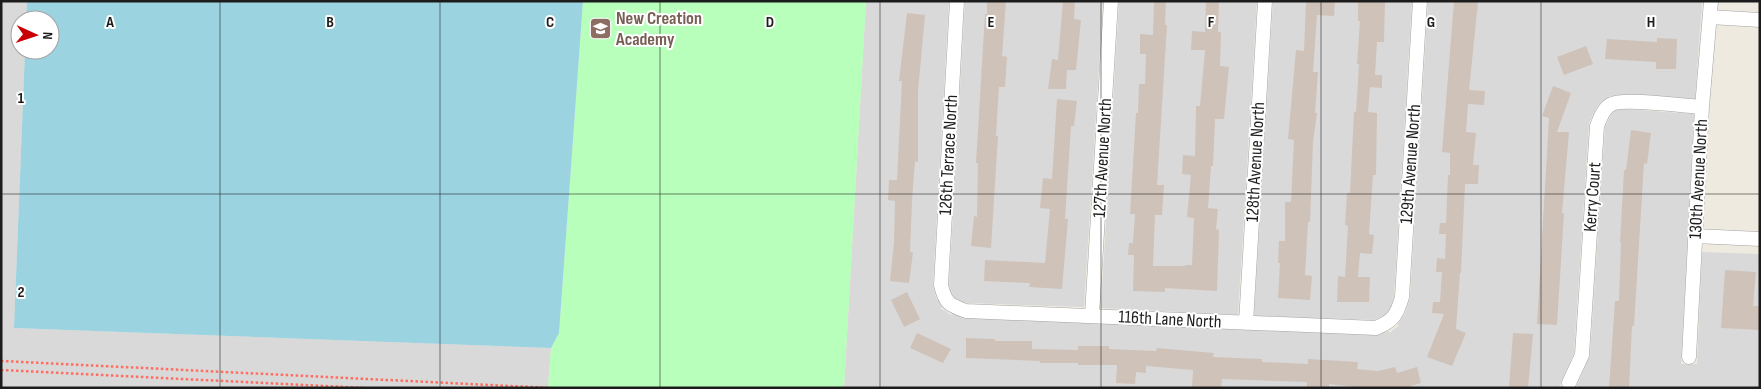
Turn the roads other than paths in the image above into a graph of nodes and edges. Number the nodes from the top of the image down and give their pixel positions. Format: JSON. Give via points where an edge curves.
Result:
{"nodes":[{"id":1,"x":957,"y":1,"type":"edge"},
{"id":2,"x":1111,"y":1,"type":"edge"},
{"id":3,"x":1265,"y":1,"type":"edge"},
{"id":4,"x":1420,"y":1,"type":"edge"},
{"id":5,"x":1711,"y":1,"type":"edge"},
{"id":6,"x":1710,"y":17,"type":"junction"},
{"id":7,"x":1760,"y":20,"type":"edge"},
{"id":8,"x":1702,"y":107,"type":"junction"},
{"id":9,"x":1695,"y":236,"type":"junction"},
{"id":10,"x":1760,"y":238,"type":"edge"},
{"id":11,"x":951,"y":306,"type":"joint"},
{"id":12,"x":1092,"y":315,"type":"junction"},
{"id":13,"x":1246,"y":323,"type":"junction"},
{"id":14,"x":1388,"y":323,"type":"joint"},
{"id":15,"x":1689,"y":357,"type":"dead end"},
{"id":16,"x":1569,"y":383,"type":"dead end"}],
"edges":[{"from":1,"to":11,"type":"street","name":"126th Terrace North","via":[[941,285]]},
{"from":2,"to":12,"type":"street","name":"127th Avenue North"},
{"from":3,"to":13,"type":"street","name":"128th Avenue North"},
{"from":4,"to":14,"type":"street","name":"129th Avenue North","via":[[1402,297],[1397,312]]},
{"from":5,"to":6,"type":"street","name":"130th Avenue North"},
{"from":6,"to":7,"type":"street"},
{"from":6,"to":8,"type":"street","name":"130th Avenue North"},
{"from":8,"to":9,"type":"street","name":"130th Avenue North"},
{"from":8,"to":16,"type":"street","name":"Kerry Court","via":[[1625,102],[1611,104],[1604,110],[1597,126],[1582,354]]},
{"from":9,"to":10,"type":"street"},
{"from":9,"to":15,"type":"street","name":"130th Avenue North"},
{"from":11,"to":12,"type":"street","name":"116th Lane North","via":[[966,311]]},
{"from":12,"to":13,"type":"street","name":"116th Lane North"},
{"from":13,"to":14,"type":"street","name":"116th Lane North","via":[[1376,328]]}]}
